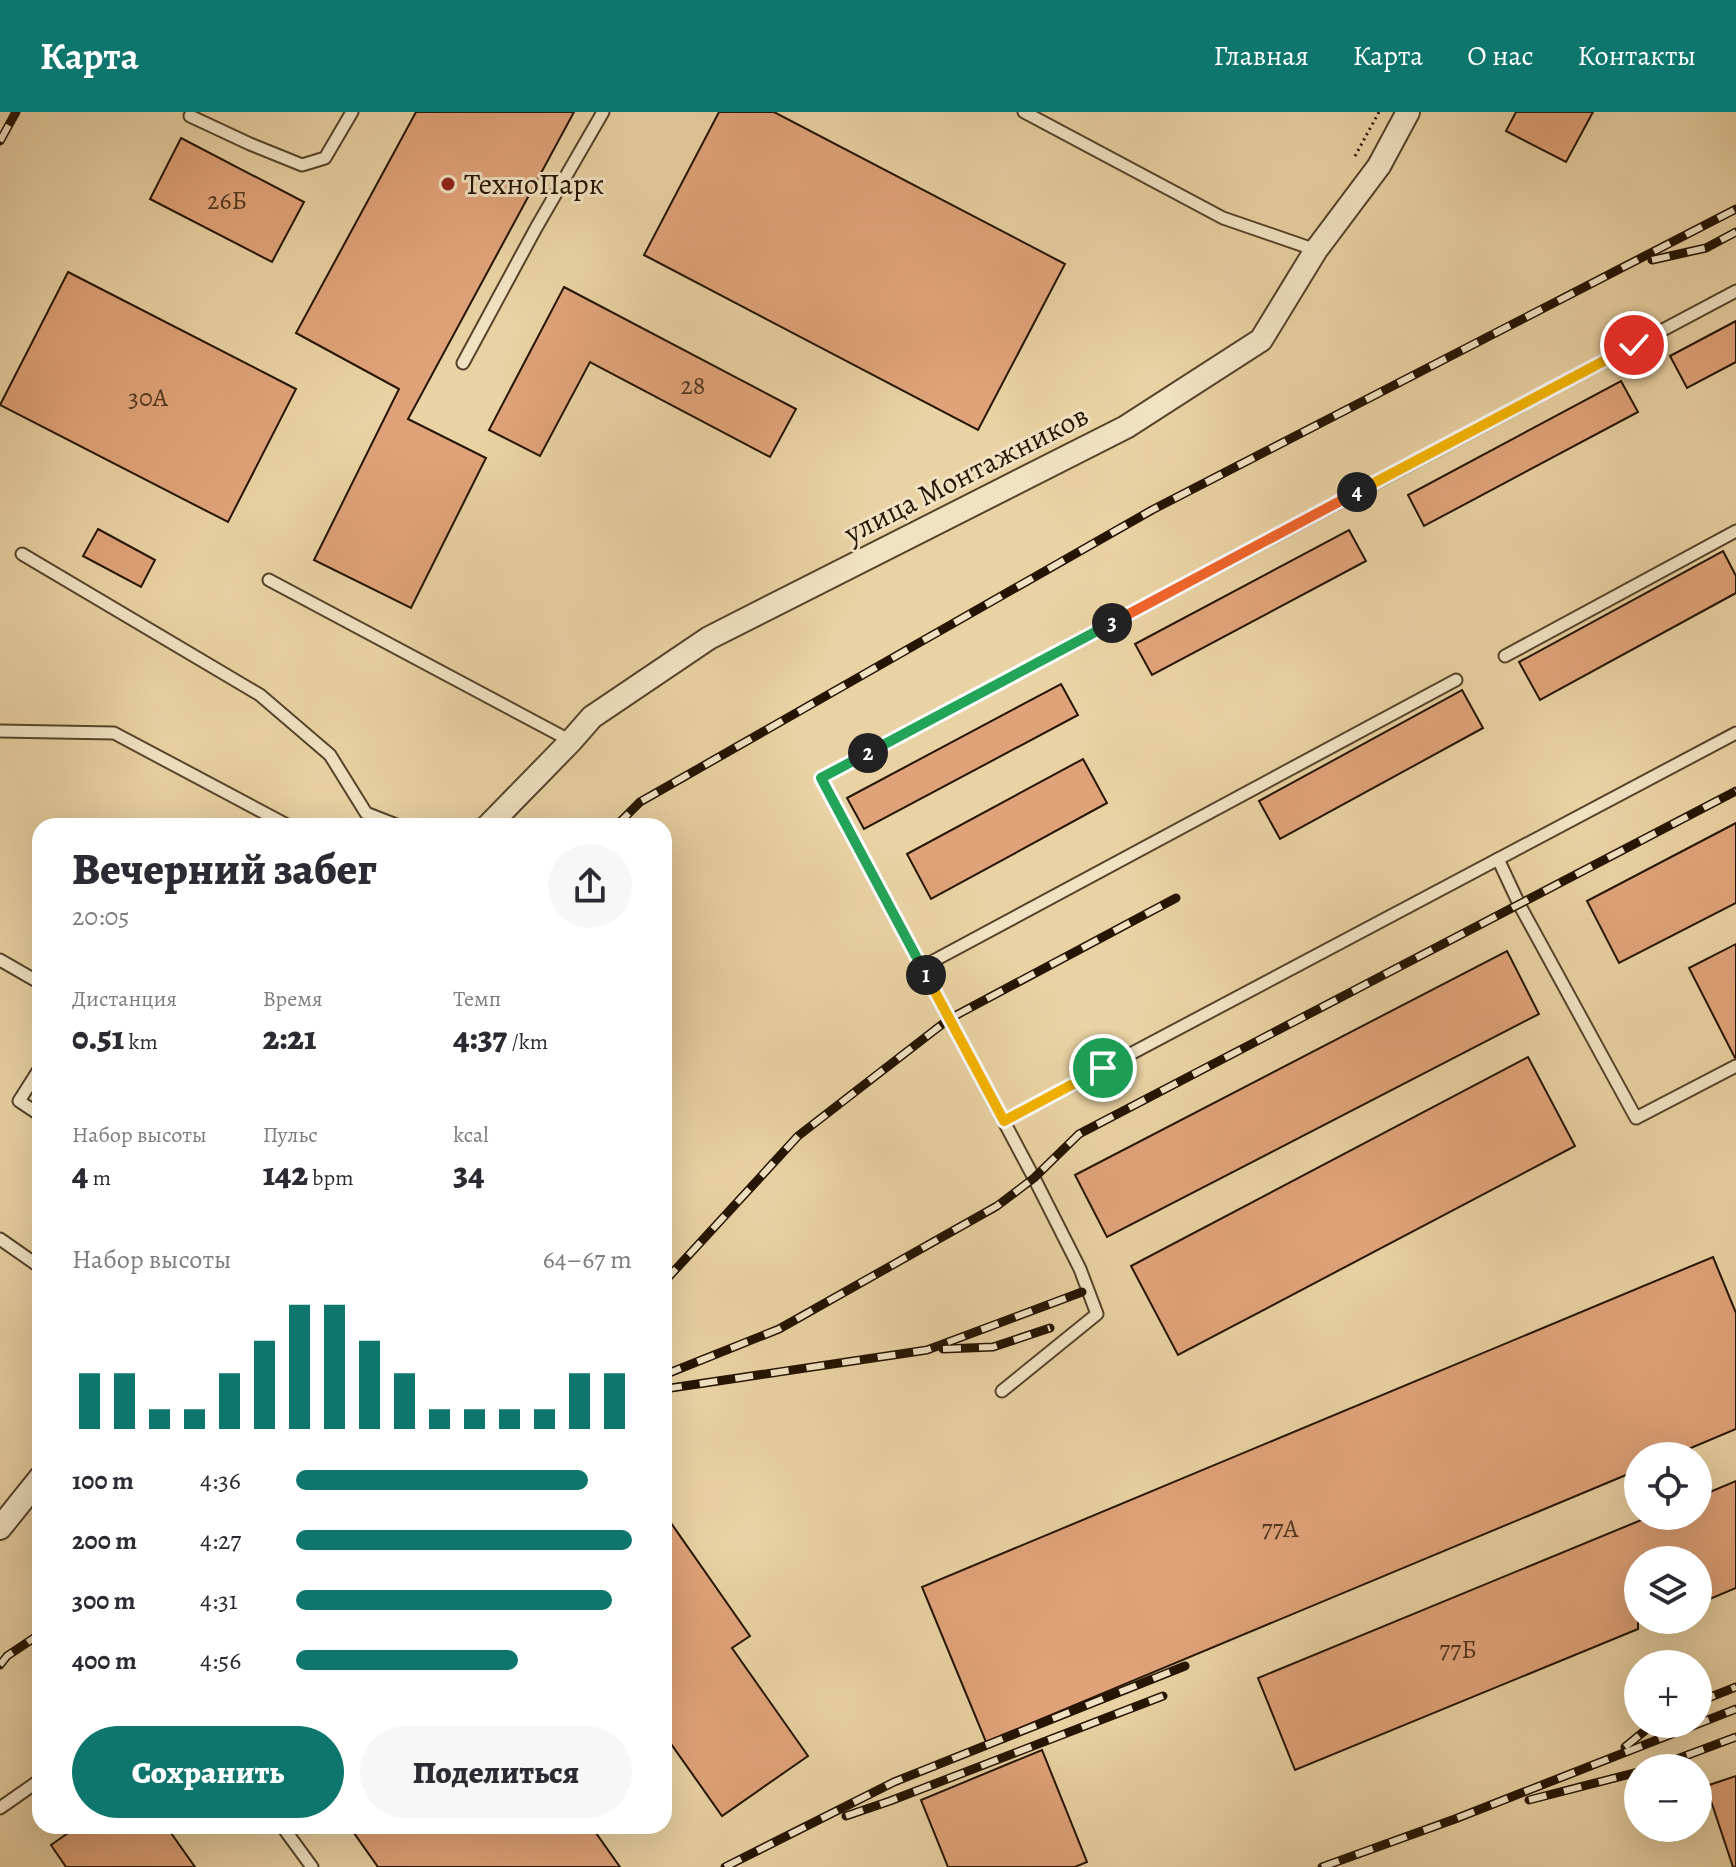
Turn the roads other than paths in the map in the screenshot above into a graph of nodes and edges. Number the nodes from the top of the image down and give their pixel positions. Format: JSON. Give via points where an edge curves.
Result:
{"nodes":[{"id":1,"x":352,"y":112,"type":"edge"},
{"id":2,"x":603,"y":112,"type":"edge"},
{"id":3,"x":1024,"y":112,"type":"edge"},
{"id":4,"x":1408,"y":112,"type":"edge"},
{"id":5,"x":190,"y":116,"type":"dead end"},
{"id":6,"x":1316,"y":250,"type":"junction"},
{"id":7,"x":1736,"y":291,"type":"edge"},
{"id":8,"x":463,"y":363,"type":"dead end"},
{"id":9,"x":1736,"y":531,"type":"edge"},
{"id":10,"x":22,"y":554,"type":"dead end"},
{"id":11,"x":269,"y":580,"type":"dead end"},
{"id":12,"x":1505,"y":656,"type":"dead end"},
{"id":13,"x":1456,"y":680,"type":"dead end"},
{"id":14,"x":0,"y":731,"type":"edge"},
{"id":15,"x":1736,"y":733,"type":"edge"},
{"id":16,"x":571,"y":741,"type":"junction"},
{"id":17,"x":274,"y":818,"type":"edge"},
{"id":18,"x":379,"y":818,"type":"edge"},
{"id":19,"x":496,"y":818,"type":"edge"},
{"id":20,"x":1498,"y":859,"type":"junction"},
{"id":21,"x":0,"y":960,"type":"edge"},
{"id":22,"x":922,"y":967,"type":"junction"},
{"id":23,"x":32,"y":978,"type":"edge"},
{"id":24,"x":1736,"y":1066,"type":"edge"},
{"id":25,"x":32,"y":1081,"type":"edge"},
{"id":26,"x":32,"y":1110,"type":"edge"},
{"id":27,"x":1004,"y":1121,"type":"junction"},
{"id":28,"x":0,"y":1239,"type":"edge"},
{"id":29,"x":32,"y":1261,"type":"edge"},
{"id":30,"x":1002,"y":1391,"type":"dead end"},
{"id":31,"x":32,"y":1488,"type":"edge"},
{"id":32,"x":0,"y":1528,"type":"edge"},
{"id":33,"x":32,"y":1786,"type":"edge"},
{"id":34,"x":0,"y":1808,"type":"edge"},
{"id":35,"x":288,"y":1834,"type":"edge"},
{"id":36,"x":312,"y":1867,"type":"edge"}],
"edges":[{"from":1,"to":5,"type":"lane","via":[[325,158],[302,165]]},
{"from":2,"to":8,"type":"lane"},
{"from":3,"to":6,"type":"lane","via":[[1223,218]]},
{"from":4,"to":6,"type":"street","name":"улица Монтажников","via":[[1379,166]]},
{"from":6,"to":16,"type":"street","name":"улица Монтажников","via":[[1261,340],[1126,427],[709,638],[592,717]]},
{"from":7,"to":22,"type":"lane","via":[[821,778]]},
{"from":9,"to":12,"type":"lane"},
{"from":10,"to":18,"type":"lane","via":[[260,695],[330,755],[366,813]]},
{"from":11,"to":16,"type":"lane"},
{"from":13,"to":22,"type":"lane"},
{"from":14,"to":17,"type":"lane","via":[[114,733]]},
{"from":15,"to":20,"type":"lane"},
{"from":16,"to":19,"type":"street","name":"улица Монтажников"},
{"from":20,"to":24,"type":"lane","via":[[1636,1118]]},
{"from":20,"to":27,"type":"lane"},
{"from":21,"to":23,"type":"lane"},
{"from":22,"to":27,"type":"lane"},
{"from":25,"to":26,"type":"lane","via":[[19,1101]]},
{"from":27,"to":30,"type":"lane","via":[[1080,1269],[1097,1314]]},
{"from":28,"to":29,"type":"lane"},
{"from":31,"to":32,"type":"street"},
{"from":33,"to":34,"type":"lane"},
{"from":35,"to":36,"type":"lane"}]}
